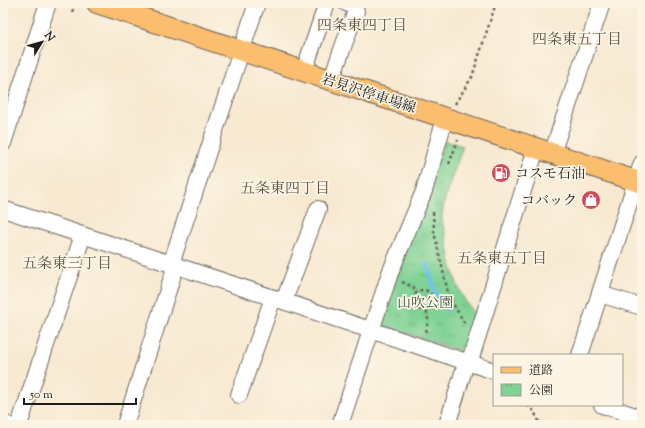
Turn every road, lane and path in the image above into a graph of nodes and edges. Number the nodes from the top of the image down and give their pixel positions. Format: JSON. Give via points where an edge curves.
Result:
{"nodes":[{"id":1,"x":48,"y":3,"type":"edge"},
{"id":2,"x":76,"y":3,"type":"edge"},
{"id":3,"x":97,"y":3,"type":"edge"},
{"id":4,"x":257,"y":3,"type":"edge"},
{"id":5,"x":327,"y":3,"type":"edge"},
{"id":6,"x":346,"y":3,"type":"edge"},
{"id":7,"x":496,"y":3,"type":"edge"},
{"id":8,"x":602,"y":3,"type":"edge"},
{"id":9,"x":72,"y":12,"type":"dead end"},
{"id":10,"x":241,"y":51,"type":"junction"},
{"id":11,"x":304,"y":72,"type":"junction"},
{"id":12,"x":331,"y":80,"type":"junction"},
{"id":13,"x":10,"y":98,"type":"edge"},
{"id":14,"x":450,"y":111,"type":"junction"},
{"id":15,"x":458,"y":139,"type":"dead end"},
{"id":16,"x":3,"y":143,"type":"edge"},
{"id":17,"x":544,"y":151,"type":"junction"},
{"id":18,"x":447,"y":170,"type":"dead end"},
{"id":19,"x":640,"y":176,"type":"edge"},
{"id":20,"x":318,"y":209,"type":"dead end"},
{"id":21,"x":3,"y":210,"type":"edge"},
{"id":22,"x":433,"y":211,"type":"dead end"},
{"id":23,"x":83,"y":236,"type":"junction"},
{"id":24,"x":173,"y":264,"type":"junction"},
{"id":25,"x":600,"y":294,"type":"junction"},
{"id":26,"x":279,"y":300,"type":"junction"},
{"id":27,"x":642,"y":307,"type":"edge"},
{"id":28,"x":426,"y":309,"type":"junction"},
{"id":29,"x":372,"y":330,"type":"junction"},
{"id":30,"x":476,"y":339,"type":"junction"},
{"id":31,"x":422,"y":347,"type":"junction"},
{"id":32,"x":580,"y":354,"type":"edge"},
{"id":33,"x":468,"y":363,"type":"junction"},
{"id":34,"x":493,"y":371,"type":"edge"},
{"id":35,"x":239,"y":395,"type":"dead end"},
{"id":36,"x":528,"y":406,"type":"edge"},
{"id":37,"x":605,"y":406,"type":"edge"},
{"id":38,"x":642,"y":418,"type":"edge"},
{"id":39,"x":3,"y":423,"type":"edge"},
{"id":40,"x":8,"y":425,"type":"edge"},
{"id":41,"x":19,"y":425,"type":"edge"},
{"id":42,"x":125,"y":425,"type":"edge"},
{"id":43,"x":340,"y":425,"type":"edge"},
{"id":44,"x":447,"y":425,"type":"edge"},
{"id":45,"x":540,"y":425,"type":"edge"}],
"edges":[{"from":1,"to":13,"type":"street"},
{"from":2,"to":9,"type":"path"},
{"from":3,"to":10,"type":"main road","name":"岩見沢停車場線"},
{"from":4,"to":10,"type":"street"},
{"from":5,"to":11,"type":"street"},
{"from":6,"to":12,"type":"street","via":[[353,6],[356,11]]},
{"from":7,"to":14,"type":"path","via":[[472,77]]},
{"from":8,"to":17,"type":"street"},
{"from":10,"to":11,"type":"main road","name":"岩見沢停車場線"},
{"from":10,"to":24,"type":"street"},
{"from":11,"to":12,"type":"main road","name":"岩見沢停車場線"},
{"from":12,"to":14,"type":"main road","name":"岩見沢停車場線"},
{"from":13,"to":16,"type":"street"},
{"from":14,"to":17,"type":"main road","name":"岩見沢停車場線"},
{"from":14,"to":29,"type":"street","via":[[424,190],[390,273]]},
{"from":15,"to":18,"type":"path"},
{"from":17,"to":19,"type":"main road","name":"岩見沢停車場線"},
{"from":17,"to":30,"type":"street"},
{"from":19,"to":25,"type":"street"},
{"from":20,"to":26,"type":"street"},
{"from":21,"to":23,"type":"street"},
{"from":22,"to":30,"type":"path","via":[[434,232],[448,297]]},
{"from":23,"to":24,"type":"street"},
{"from":23,"to":41,"type":"street"},
{"from":24,"to":26,"type":"street"},
{"from":24,"to":42,"type":"street"},
{"from":25,"to":27,"type":"street"},
{"from":25,"to":32,"type":"street"},
{"from":26,"to":29,"type":"street"},
{"from":26,"to":35,"type":"street"},
{"from":28,"to":28,"type":"path","via":[[416,307],[413,301],[414,294],[419,290],[431,293],[433,299]]},
{"from":28,"to":31,"type":"path","via":[[428,319]]},
{"from":29,"to":31,"type":"street"},
{"from":29,"to":43,"type":"street"},
{"from":30,"to":33,"type":"street"},
{"from":31,"to":33,"type":"street"},
{"from":33,"to":34,"type":"street"},
{"from":33,"to":44,"type":"street"},
{"from":36,"to":45,"type":"path"},
{"from":37,"to":38,"type":"street"},
{"from":39,"to":40,"type":"street"}]}
